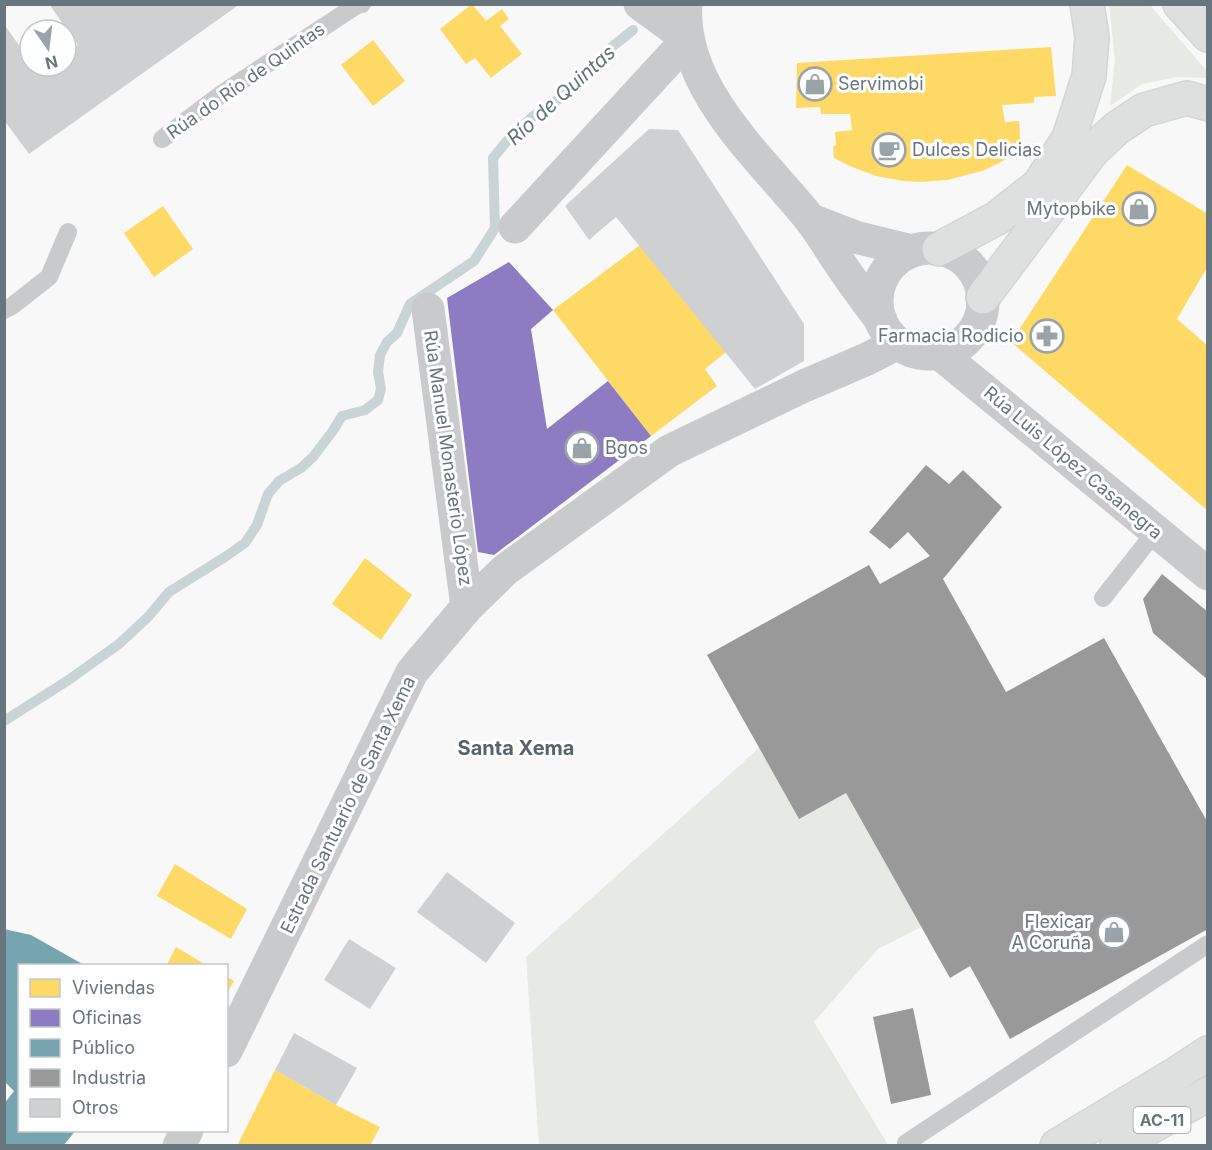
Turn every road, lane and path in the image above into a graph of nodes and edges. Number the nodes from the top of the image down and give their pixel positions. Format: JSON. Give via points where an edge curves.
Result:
{"nodes":[{"id":1,"x":362,"y":4,"type":"edge"},
{"id":2,"x":640,"y":4,"type":"edge"},
{"id":3,"x":686,"y":4,"type":"edge"},
{"id":4,"x":1087,"y":4,"type":"edge"},
{"id":5,"x":1180,"y":4,"type":"edge"},
{"id":6,"x":1208,"y":35,"type":"edge"},
{"id":7,"x":688,"y":39,"type":"junction"},
{"id":8,"x":1208,"y":104,"type":"edge"},
{"id":9,"x":162,"y":139,"type":"dead end"},
{"id":10,"x":811,"y":220,"type":"junction"},
{"id":11,"x":515,"y":227,"type":"dead end"},
{"id":12,"x":68,"y":232,"type":"dead end"},
{"id":13,"x":925,"y":250,"type":"junction"},
{"id":14,"x":983,"y":297,"type":"junction"},
{"id":15,"x":428,"y":309,"type":"dead end"},
{"id":16,"x":4,"y":310,"type":"edge"},
{"id":17,"x":889,"y":332,"type":"junction"},
{"id":18,"x":939,"y":353,"type":"junction"},
{"id":19,"x":1156,"y":531,"type":"junction"},
{"id":20,"x":1208,"y":574,"type":"edge"},
{"id":21,"x":1103,"y":598,"type":"dead end"},
{"id":22,"x":467,"y":607,"type":"junction"},
{"id":23,"x":1208,"y":944,"type":"edge"},
{"id":24,"x":228,"y":1046,"type":"edge"},
{"id":25,"x":1208,"y":1053,"type":"edge"},
{"id":26,"x":1208,"y":1094,"type":"edge"},
{"id":27,"x":187,"y":1132,"type":"edge"},
{"id":28,"x":906,"y":1143,"type":"dead end"},
{"id":29,"x":180,"y":1146,"type":"edge"},
{"id":30,"x":1057,"y":1146,"type":"edge"},
{"id":31,"x":1117,"y":1146,"type":"edge"}],
"edges":[{"from":1,"to":9,"type":"lane","name":"Rúa do Río de Quintas","via":[[223,93]]},
{"from":2,"to":7,"type":"street"},
{"from":3,"to":7,"type":"street"},
{"from":4,"to":13,"type":"highway","via":[[1092,37],[1089,76],[1069,138],[1039,185],[997,218]]},
{"from":5,"to":6,"type":"highway"},
{"from":7,"to":10,"type":"street","via":[[695,62],[721,110]]},
{"from":7,"to":11,"type":"street"},
{"from":8,"to":14,"type":"highway","via":[[1187,98],[1144,110],[1117,128],[1093,150]]},
{"from":10,"to":13,"type":"street","via":[[855,237]]},
{"from":10,"to":17,"type":"street"},
{"from":12,"to":16,"type":"lane","via":[[49,277]]},
{"from":13,"to":14,"type":"street","via":[[956,254],[979,280]]},
{"from":13,"to":17,"type":"street","via":[[897,259],[879,287],[877,304]]},
{"from":14,"to":18,"type":"street","via":[[982,312],[967,339]]},
{"from":15,"to":22,"type":"street","name":"Rúa Manuel Monasterio López"},
{"from":17,"to":18,"type":"street","via":[[911,350]]},
{"from":17,"to":22,"type":"street","name":"Estrada Santuario de Santa Xema","via":[[867,359],[669,451],[505,570]]},
{"from":18,"to":19,"type":"street","name":"Rúa Luis López Casanegra"},
{"from":19,"to":20,"type":"street","name":"Rúa Luis López Casanegra"},
{"from":19,"to":21,"type":"lane"},
{"from":22,"to":24,"type":"street","name":"Estrada Santuario de Santa Xema","via":[[412,672]]},
{"from":23,"to":28,"type":"lane"},
{"from":25,"to":30,"type":"highway"},
{"from":26,"to":31,"type":"highway","number":"AC-11"},
{"from":27,"to":29,"type":"street"}]}
